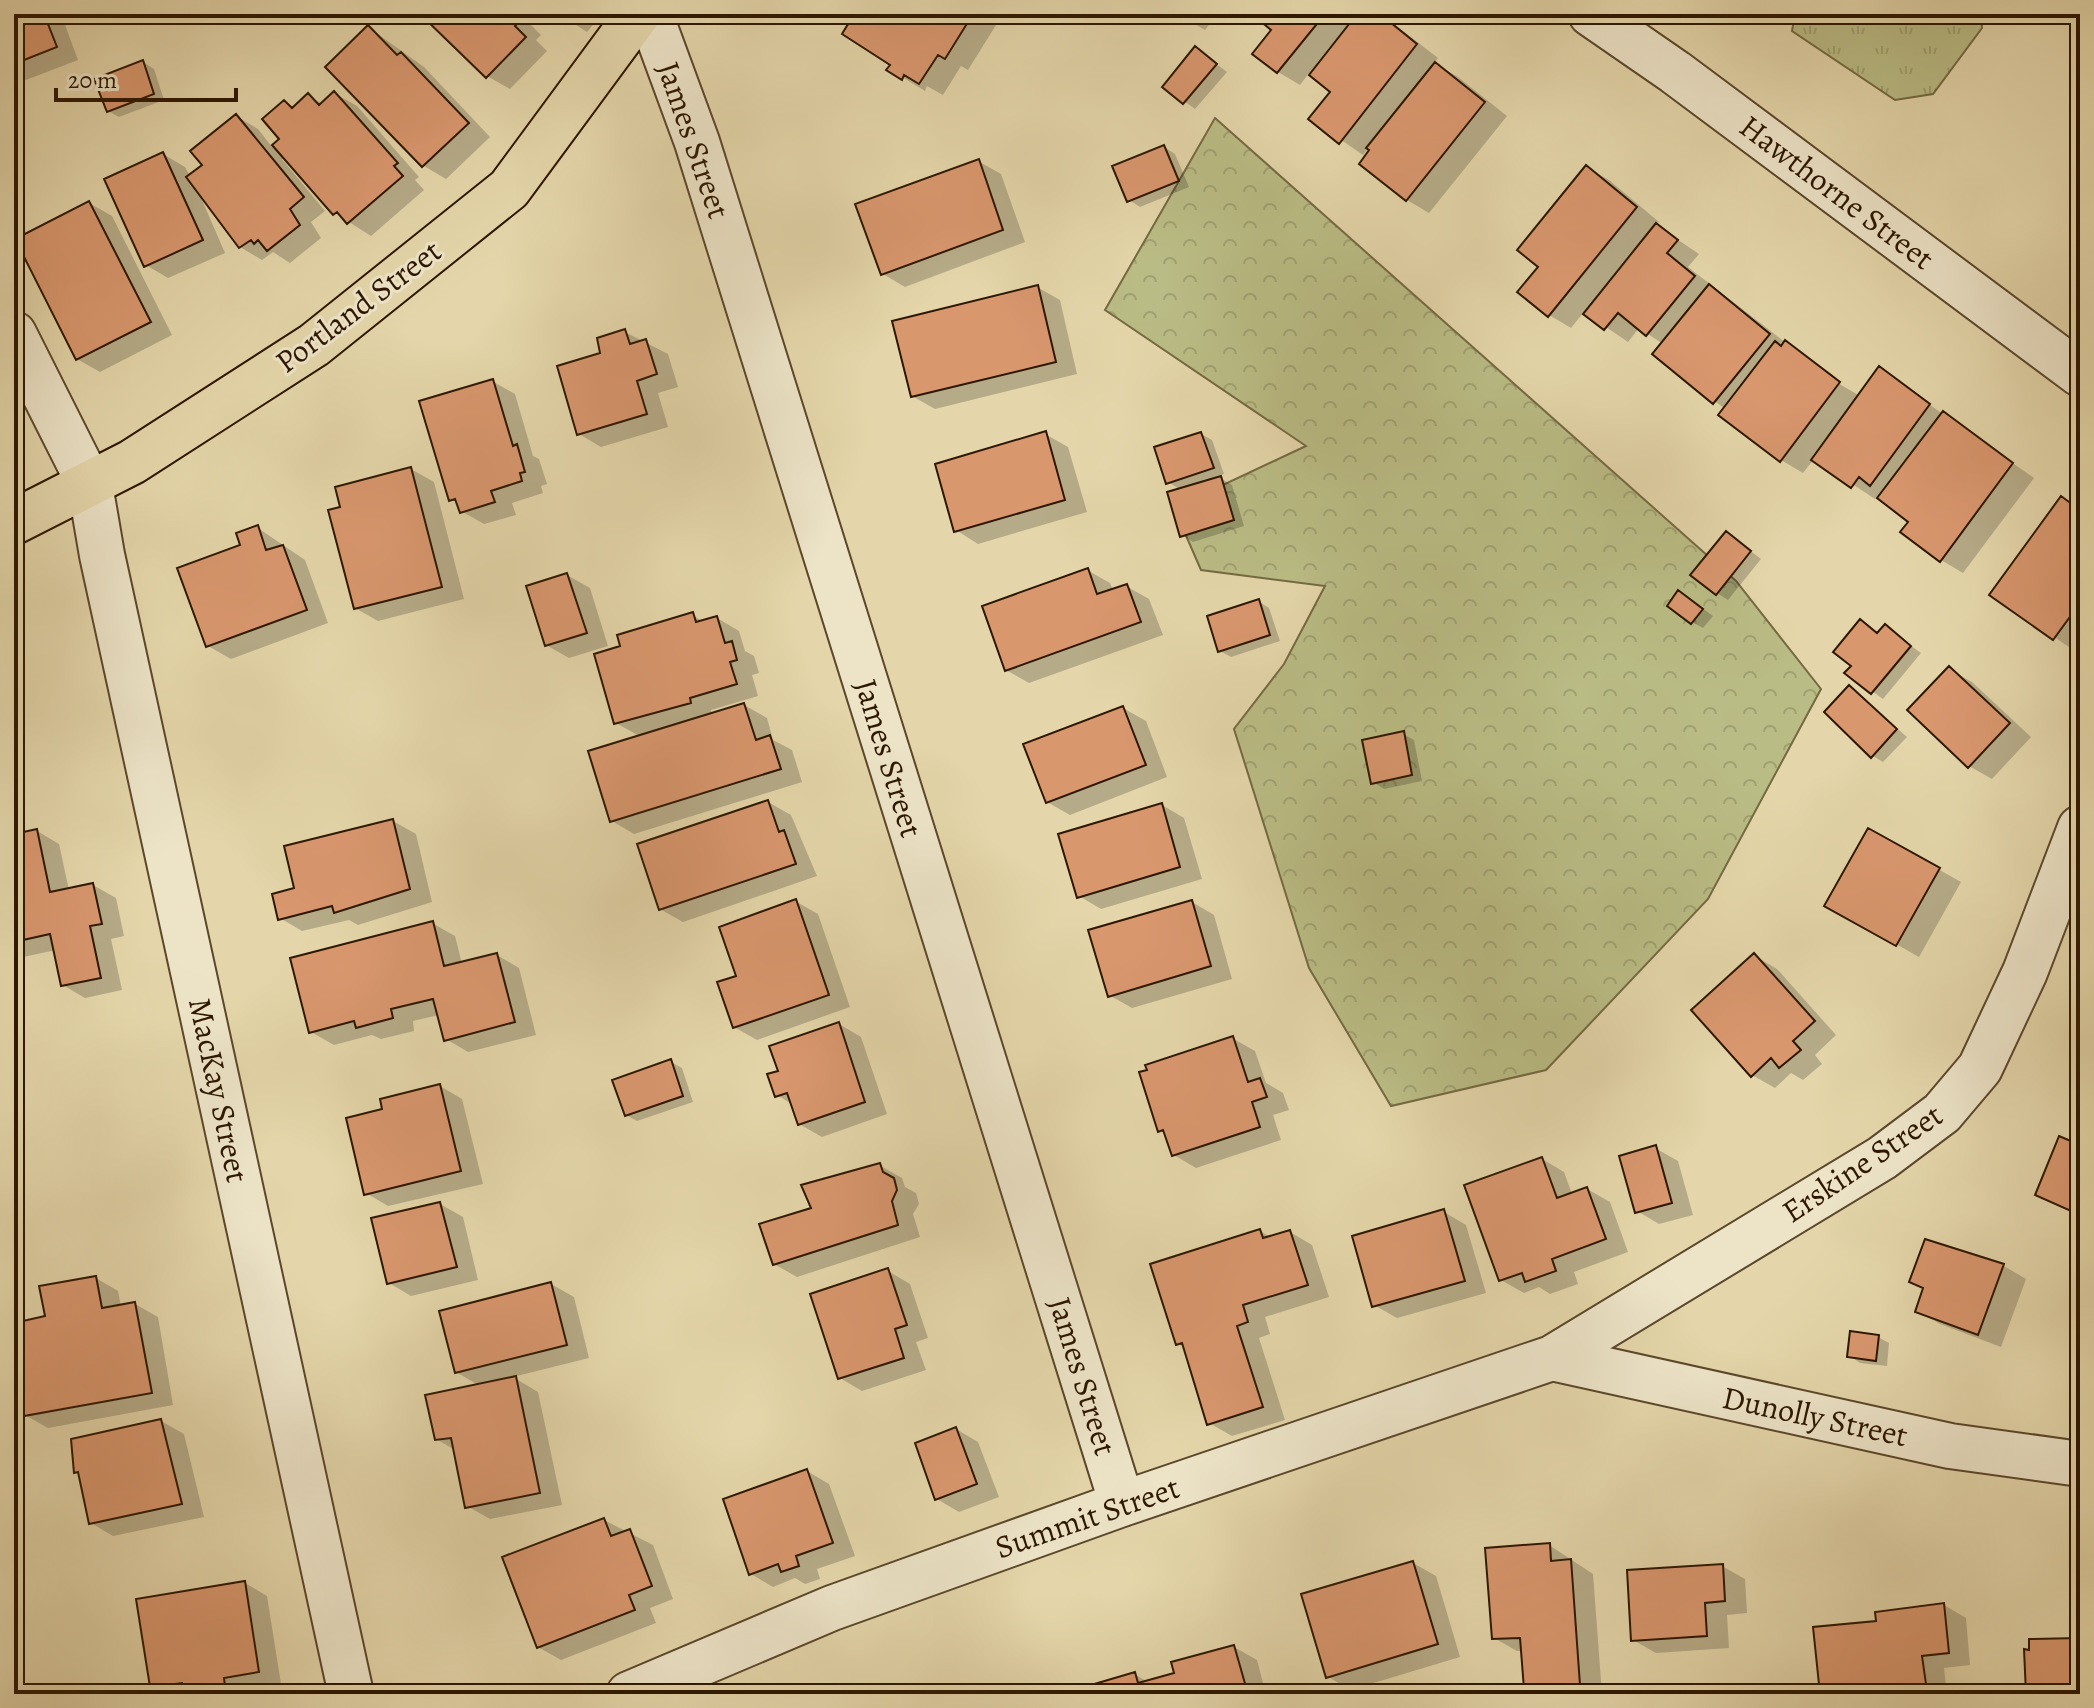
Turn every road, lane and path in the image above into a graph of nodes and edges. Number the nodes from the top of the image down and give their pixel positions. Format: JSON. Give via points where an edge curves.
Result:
{"nodes":[{"id":1,"x":638,"y":14,"type":"edge"},
{"id":2,"x":650,"y":14,"type":"edge"},
{"id":3,"x":1591,"y":14,"type":"edge"},
{"id":4,"x":14,"y":334,"type":"edge"},
{"id":5,"x":2080,"y":374,"type":"edge"},
{"id":6,"x":90,"y":485,"type":"junction"},
{"id":7,"x":14,"y":522,"type":"edge"},
{"id":8,"x":2080,"y":828,"type":"edge"},
{"id":9,"x":1552,"y":1358,"type":"junction"},
{"id":10,"x":2080,"y":1464,"type":"edge"},
{"id":11,"x":1122,"y":1504,"type":"junction"},
{"id":12,"x":351,"y":1694,"type":"edge"},
{"id":13,"x":629,"y":1694,"type":"edge"}],
"edges":[{"from":1,"to":6,"type":"main road","name":"Portland Street","via":[[509,189],[314,345]]},
{"from":2,"to":11,"type":"street","name":"James Street","via":[[697,142]]},
{"from":3,"to":5,"type":"street","name":"Hawthorne Street"},
{"from":4,"to":6,"type":"street","name":"MacKay Street"},
{"from":6,"to":7,"type":"main road","name":"Portland Street"},
{"from":6,"to":12,"type":"street","name":"MacKay Street"},
{"from":8,"to":9,"type":"street","name":"Erskine Street","via":[[2025,972],[1980,1068],[1942,1113],[1882,1158]]},
{"from":9,"to":10,"type":"street","name":"Dunolly Street","via":[[1950,1446]]},
{"from":9,"to":11,"type":"street","name":"Summit Street"},
{"from":11,"to":13,"type":"street","name":"Summit Street","via":[[832,1608]]}]}
